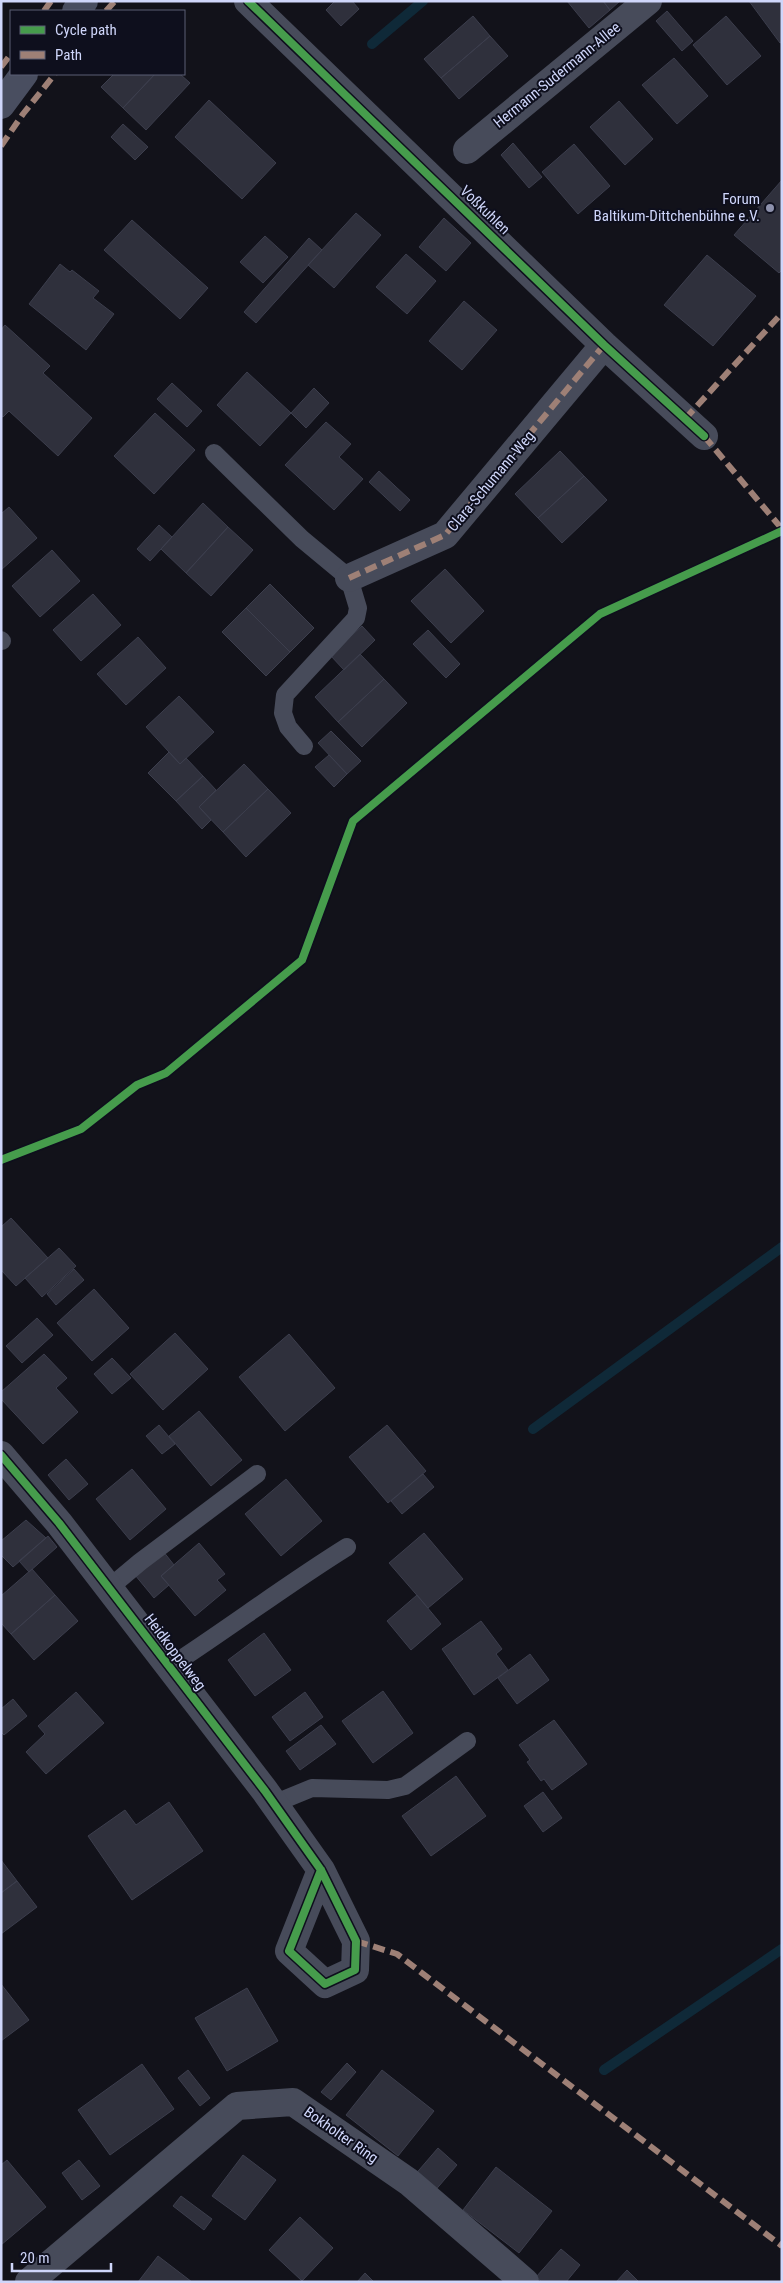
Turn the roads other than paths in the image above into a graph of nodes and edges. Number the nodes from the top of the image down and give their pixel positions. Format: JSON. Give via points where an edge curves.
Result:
{"nodes":[{"id":1,"x":248,"y":1,"type":"edge"},
{"id":2,"x":648,"y":1,"type":"edge"},
{"id":3,"x":23,"y":75,"type":"edge"},
{"id":4,"x":1,"y":105,"type":"edge"},
{"id":5,"x":467,"y":150,"type":"dead end"},
{"id":6,"x":604,"y":345,"type":"junction"},
{"id":7,"x":704,"y":436,"type":"dead end"},
{"id":8,"x":214,"y":453,"type":"dead end"},
{"id":9,"x":349,"y":578,"type":"junction"},
{"id":10,"x":304,"y":746,"type":"dead end"},
{"id":11,"x":1,"y":1455,"type":"edge"},
{"id":12,"x":257,"y":1474,"type":"dead end"},
{"id":13,"x":347,"y":1547,"type":"dead end"},
{"id":14,"x":109,"y":1588,"type":"junction"},
{"id":15,"x":169,"y":1667,"type":"junction"},
{"id":16,"x":467,"y":1741,"type":"dead end"},
{"id":17,"x":273,"y":1804,"type":"junction"},
{"id":18,"x":321,"y":1870,"type":"dead end"},
{"id":19,"x":29,"y":2282,"type":"edge"},
{"id":20,"x":526,"y":2282,"type":"edge"}],
"edges":[{"from":1,"to":6,"type":"street","name":"Voßkuhlen"},
{"from":2,"to":5,"type":"street","name":"Hermann-Sudermann-Allee"},
{"from":3,"to":4,"type":"main road"},
{"from":6,"to":7,"type":"street","name":"Voßkuhlen"},
{"from":6,"to":9,"type":"street","name":"Clara-Schumann-Weg","via":[[445,535]]},
{"from":8,"to":9,"type":"lane","via":[[302,539]]},
{"from":9,"to":10,"type":"lane","via":[[358,608],[356,618],[285,695],[283,713],[288,728]]},
{"from":11,"to":14,"type":"street","name":"Heidkoppelweg","via":[[59,1522]]},
{"from":12,"to":14,"type":"lane"},
{"from":13,"to":15,"type":"lane","via":[[296,1578]]},
{"from":14,"to":15,"type":"street","name":"Heidkoppelweg"},
{"from":15,"to":17,"type":"street","name":"Heidkoppelweg"},
{"from":16,"to":17,"type":"lane","via":[[405,1786],[388,1790],[312,1788]]},
{"from":17,"to":18,"type":"street","name":"Heidkoppelweg"},
{"from":19,"to":20,"type":"street","name":"Bokholter Ring","via":[[238,2106],[293,2102],[409,2182]]}]}
